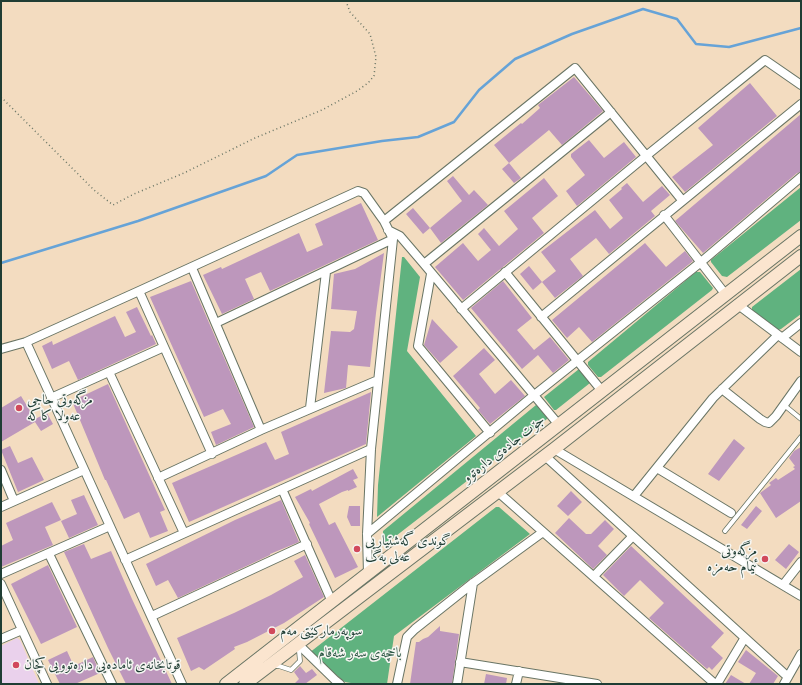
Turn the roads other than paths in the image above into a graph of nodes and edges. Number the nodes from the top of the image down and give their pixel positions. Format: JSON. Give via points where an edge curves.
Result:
{"nodes":[{"id":1,"x":801,"y":85,"type":"edge"},
{"id":2,"x":801,"y":104,"type":"edge"},
{"id":3,"x":610,"y":112,"type":"junction"},
{"id":4,"x":646,"y":156,"type":"junction"},
{"id":5,"x":801,"y":177,"type":"edge"},
{"id":6,"x":682,"y":200,"type":"junction"},
{"id":7,"x":664,"y":215,"type":"junction"},
{"id":8,"x":384,"y":221,"type":"junction"},
{"id":9,"x":388,"y":230,"type":"junction"},
{"id":10,"x":801,"y":236,"type":"edge"},
{"id":11,"x":393,"y":240,"type":"junction"},
{"id":12,"x":801,"y":256,"type":"edge"},
{"id":13,"x":701,"y":262,"type":"junction"},
{"id":14,"x":424,"y":264,"type":"junction"},
{"id":15,"x":192,"y":268,"type":"junction"},
{"id":16,"x":326,"y":272,"type":"junction"},
{"id":17,"x":505,"y":272,"type":"junction"},
{"id":18,"x":431,"y":274,"type":"junction"},
{"id":19,"x":139,"y":292,"type":"junction"},
{"id":20,"x":726,"y":294,"type":"junction"},
{"id":21,"x":737,"y":304,"type":"junction"},
{"id":22,"x":461,"y":309,"type":"junction"},
{"id":23,"x":541,"y":317,"type":"junction"},
{"id":24,"x":216,"y":323,"type":"junction"},
{"id":25,"x":801,"y":323,"type":"edge"},
{"id":26,"x":780,"y":337,"type":"junction"},
{"id":27,"x":26,"y":342,"type":"junction"},
{"id":28,"x":164,"y":347,"type":"junction"},
{"id":29,"x":1,"y":349,"type":"edge"},
{"id":30,"x":801,"y":352,"type":"edge"},
{"id":31,"x":578,"y":361,"type":"junction"},
{"id":32,"x":109,"y":372,"type":"junction"},
{"id":33,"x":378,"y":380,"type":"junction"},
{"id":34,"x":801,"y":381,"type":"edge"},
{"id":35,"x":722,"y":389,"type":"junction"},
{"id":36,"x":602,"y":391,"type":"junction"},
{"id":37,"x":533,"y":396,"type":"junction"},
{"id":38,"x":51,"y":398,"type":"junction"},
{"id":39,"x":784,"y":405,"type":"junction"},
{"id":40,"x":310,"y":408,"type":"junction"},
{"id":41,"x":801,"y":418,"type":"edge"},
{"id":42,"x":559,"y":425,"type":"junction"},
{"id":43,"x":262,"y":430,"type":"junction"},
{"id":44,"x":490,"y":433,"type":"junction"},
{"id":45,"x":801,"y":437,"type":"edge"},
{"id":46,"x":371,"y":449,"type":"junction"},
{"id":47,"x":549,"y":452,"type":"junction"},
{"id":48,"x":212,"y":454,"type":"junction"},
{"id":49,"x":574,"y":461,"type":"junction"},
{"id":50,"x":657,"y":468,"type":"junction"},
{"id":51,"x":557,"y":469,"type":"junction"},
{"id":52,"x":1,"y":470,"type":"edge"},
{"id":53,"x":84,"y":470,"type":"junction"},
{"id":54,"x":158,"y":478,"type":"junction"},
{"id":55,"x":485,"y":483,"type":"junction"},
{"id":56,"x":282,"y":489,"type":"junction"},
{"id":57,"x":496,"y":493,"type":"junction"},
{"id":58,"x":634,"y":496,"type":"junction"},
{"id":59,"x":14,"y":501,"type":"junction"},
{"id":60,"x":1,"y":507,"type":"edge"},
{"id":61,"x":731,"y":513,"type":"dead end"},
{"id":62,"x":110,"y":526,"type":"junction"},
{"id":63,"x":725,"y":531,"type":"dead end"},
{"id":64,"x":543,"y":532,"type":"junction"},
{"id":65,"x":184,"y":533,"type":"junction"},
{"id":66,"x":367,"y":534,"type":"junction"},
{"id":67,"x":632,"y":537,"type":"junction"},
{"id":68,"x":307,"y":544,"type":"junction"},
{"id":69,"x":49,"y":554,"type":"junction"},
{"id":70,"x":125,"y":560,"type":"junction"},
{"id":71,"x":801,"y":562,"type":"edge"},
{"id":72,"x":1,"y":574,"type":"edge"},
{"id":73,"x":368,"y":574,"type":"junction"},
{"id":74,"x":594,"y":576,"type":"junction"},
{"id":75,"x":473,"y":583,"type":"junction"},
{"id":76,"x":1,"y":584,"type":"edge"},
{"id":77,"x":783,"y":586,"type":"junction"},
{"id":78,"x":801,"y":596,"type":"edge"},
{"id":79,"x":332,"y":602,"type":"junction"},
{"id":80,"x":152,"y":616,"type":"junction"},
{"id":81,"x":22,"y":630,"type":"junction"},
{"id":82,"x":1,"y":639,"type":"edge"},
{"id":83,"x":744,"y":639,"type":"junction"},
{"id":84,"x":299,"y":645,"type":"junction"},
{"id":85,"x":801,"y":654,"type":"edge"},
{"id":86,"x":460,"y":662,"type":"junction"},
{"id":87,"x":264,"y":669,"type":"junction"},
{"id":88,"x":518,"y":671,"type":"junction"},
{"id":89,"x":786,"y":681,"type":"edge"},
{"id":90,"x":47,"y":684,"type":"edge"},
{"id":91,"x":112,"y":684,"type":"edge"},
{"id":92,"x":182,"y":684,"type":"edge"},
{"id":93,"x":226,"y":684,"type":"edge"},
{"id":94,"x":245,"y":684,"type":"edge"},
{"id":95,"x":339,"y":684,"type":"edge"},
{"id":96,"x":397,"y":684,"type":"edge"},
{"id":97,"x":457,"y":684,"type":"edge"},
{"id":98,"x":516,"y":684,"type":"edge"},
{"id":99,"x":597,"y":684,"type":"edge"},
{"id":100,"x":716,"y":684,"type":"edge"}],
"edges":[{"from":1,"to":4,"type":"street","via":[[765,60]]},
{"from":2,"to":6,"type":"street"},
{"from":3,"to":4,"type":"street"},
{"from":3,"to":8,"type":"street","via":[[575,68]]},
{"from":3,"to":14,"type":"street"},
{"from":4,"to":6,"type":"street"},
{"from":4,"to":17,"type":"street"},
{"from":5,"to":13,"type":"street"},
{"from":6,"to":7,"type":"street"},
{"from":7,"to":13,"type":"street"},
{"from":7,"to":23,"type":"street"},
{"from":8,"to":9,"type":"street"},
{"from":8,"to":15,"type":"street","via":[[364,193],[358,191]]},
{"from":9,"to":11,"type":"street"},
{"from":9,"to":14,"type":"street","via":[[400,236]]},
{"from":10,"to":20,"type":"main road","name":"جۆت جادەی دارەتوو"},
{"from":11,"to":16,"type":"street"},
{"from":11,"to":33,"type":"street"},
{"from":12,"to":21,"type":"main road"},
{"from":13,"to":20,"type":"street"},
{"from":13,"to":31,"type":"street"},
{"from":14,"to":18,"type":"street"},
{"from":15,"to":19,"type":"street"},
{"from":15,"to":24,"type":"street"},
{"from":16,"to":24,"type":"street"},
{"from":16,"to":40,"type":"street"},
{"from":17,"to":22,"type":"street"},
{"from":17,"to":23,"type":"street"},
{"from":18,"to":22,"type":"street"},
{"from":18,"to":44,"type":"street","via":[[418,346]]},
{"from":19,"to":27,"type":"street"},
{"from":19,"to":28,"type":"street"},
{"from":20,"to":36,"type":"main road","name":"جۆت جادەی دارەتوو"},
{"from":21,"to":26,"type":"street"},
{"from":21,"to":47,"type":"main road"},
{"from":22,"to":37,"type":"street"},
{"from":23,"to":31,"type":"street"},
{"from":24,"to":43,"type":"street"},
{"from":25,"to":26,"type":"street"},
{"from":26,"to":30,"type":"street"},
{"from":26,"to":35,"type":"street"},
{"from":27,"to":29,"type":"street"},
{"from":27,"to":38,"type":"street"},
{"from":28,"to":32,"type":"street"},
{"from":28,"to":48,"type":"street"},
{"from":31,"to":36,"type":"street"},
{"from":31,"to":37,"type":"street"},
{"from":32,"to":38,"type":"street"},
{"from":32,"to":54,"type":"street"},
{"from":33,"to":40,"type":"street"},
{"from":33,"to":46,"type":"street"},
{"from":34,"to":39,"type":"street"},
{"from":35,"to":39,"type":"street","via":[[764,422],[769,423]]},
{"from":35,"to":50,"type":"street"},
{"from":36,"to":42,"type":"main road","name":"جۆت جادەی دارەتوو"},
{"from":37,"to":42,"type":"street"},
{"from":37,"to":44,"type":"street"},
{"from":38,"to":53,"type":"street"},
{"from":39,"to":41,"type":"lane"},
{"from":40,"to":43,"type":"street"},
{"from":42,"to":55,"type":"main road","name":"جۆت جادەی دارەتوو"},
{"from":43,"to":48,"type":"street"},
{"from":44,"to":66,"type":"street"},
{"from":45,"to":63,"type":"lane"},
{"from":46,"to":56,"type":"street"},
{"from":46,"to":66,"type":"street"},
{"from":47,"to":49,"type":"street"},
{"from":47,"to":51,"type":"street"},
{"from":47,"to":57,"type":"main road"},
{"from":48,"to":54,"type":"street"},
{"from":49,"to":51,"type":"street","via":[[563,461]]},
{"from":49,"to":58,"type":"street"},
{"from":50,"to":58,"type":"street"},
{"from":50,"to":61,"type":"street"},
{"from":51,"to":67,"type":"street"},
{"from":52,"to":59,"type":"street"},
{"from":53,"to":59,"type":"street"},
{"from":53,"to":62,"type":"street"},
{"from":54,"to":65,"type":"street"},
{"from":55,"to":57,"type":"main road"},
{"from":55,"to":73,"type":"main road","name":"جۆت جادەی دارەتوو"},
{"from":56,"to":65,"type":"street"},
{"from":56,"to":68,"type":"street"},
{"from":57,"to":64,"type":"street"},
{"from":57,"to":84,"type":"main road"},
{"from":58,"to":77,"type":"street"},
{"from":59,"to":60,"type":"street"},
{"from":62,"to":69,"type":"street"},
{"from":62,"to":70,"type":"street"},
{"from":64,"to":74,"type":"street"},
{"from":64,"to":75,"type":"street"},
{"from":65,"to":70,"type":"street"},
{"from":66,"to":73,"type":"street"},
{"from":67,"to":74,"type":"street"},
{"from":67,"to":83,"type":"street"},
{"from":68,"to":79,"type":"street"},
{"from":68,"to":80,"type":"street"},
{"from":69,"to":72,"type":"street"},
{"from":69,"to":91,"type":"street"},
{"from":70,"to":80,"type":"street"},
{"from":71,"to":77,"type":"street"},
{"from":73,"to":79,"type":"main road","name":"جۆت جادەی دارەتوو"},
{"from":74,"to":100,"type":"street"},
{"from":75,"to":86,"type":"street"},
{"from":75,"to":96,"type":"street","via":[[407,637]]},
{"from":76,"to":81,"type":"street"},
{"from":77,"to":78,"type":"street"},
{"from":79,"to":93,"type":"main road","name":"جۆت جادەی دارەتوو"},
{"from":80,"to":92,"type":"street"},
{"from":81,"to":82,"type":"street"},
{"from":81,"to":90,"type":"street"},
{"from":83,"to":89,"type":"street"},
{"from":83,"to":100,"type":"street"},
{"from":84,"to":87,"type":"main road"},
{"from":84,"to":87,"type":"lane","via":[[300,661],[291,670],[275,666]]},
{"from":84,"to":95,"type":"street"},
{"from":85,"to":89,"type":"street"},
{"from":86,"to":88,"type":"street"},
{"from":86,"to":97,"type":"street"},
{"from":87,"to":94,"type":"main road"},
{"from":88,"to":98,"type":"street"},
{"from":88,"to":99,"type":"street"}]}
